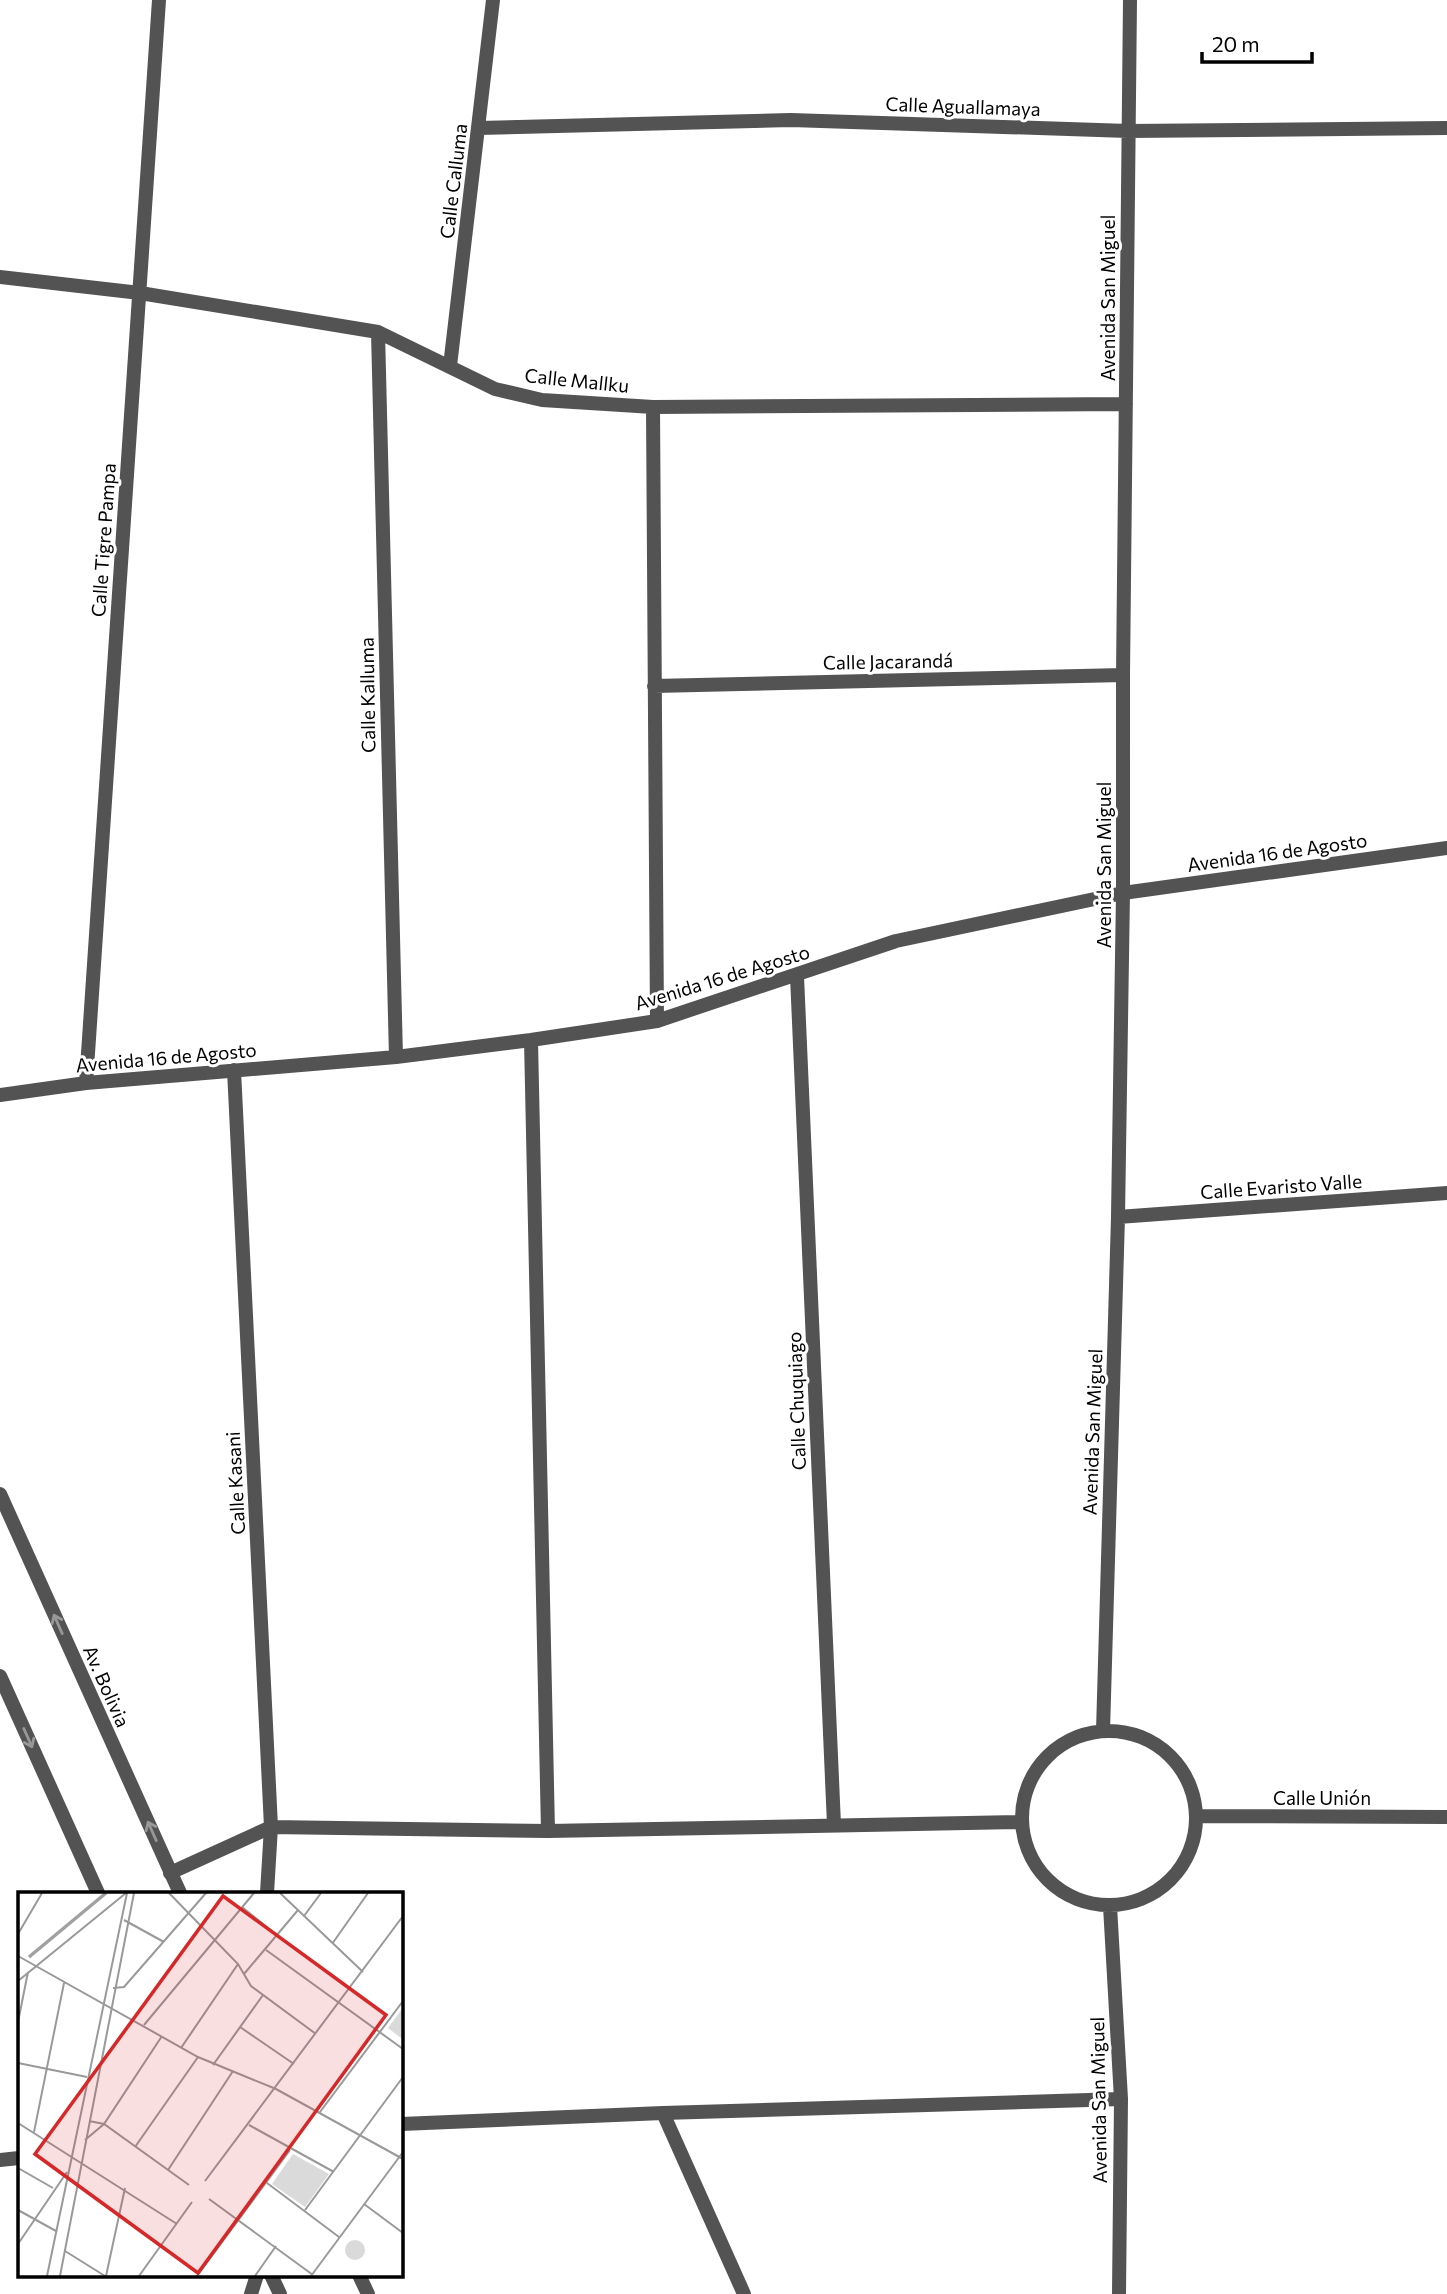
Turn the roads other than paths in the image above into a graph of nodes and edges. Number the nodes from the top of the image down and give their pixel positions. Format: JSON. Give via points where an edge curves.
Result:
{"nodes":[{"id":1,"x":159,"y":0,"type":"edge"},
{"id":2,"x":493,"y":0,"type":"edge"},
{"id":3,"x":1130,"y":0,"type":"edge"},
{"id":4,"x":479,"y":128,"type":"junction"},
{"id":5,"x":1447,"y":128,"type":"edge"},
{"id":6,"x":1128,"y":131,"type":"junction"},
{"id":7,"x":0,"y":277,"type":"edge"},
{"id":8,"x":139,"y":293,"type":"junction"},
{"id":9,"x":378,"y":332,"type":"junction"},
{"id":10,"x":450,"y":366,"type":"junction"},
{"id":11,"x":1125,"y":404,"type":"junction"},
{"id":12,"x":653,"y":407,"type":"junction"},
{"id":13,"x":1123,"y":675,"type":"junction"},
{"id":14,"x":654,"y":686,"type":"junction"},
{"id":15,"x":1447,"y":848,"type":"edge"},
{"id":16,"x":1123,"y":893,"type":"junction"},
{"id":17,"x":797,"y":976,"type":"junction"},
{"id":18,"x":657,"y":1021,"type":"junction"},
{"id":19,"x":531,"y":1040,"type":"junction"},
{"id":20,"x":396,"y":1057,"type":"junction"},
{"id":21,"x":234,"y":1070,"type":"junction"},
{"id":22,"x":86,"y":1083,"type":"junction"},
{"id":23,"x":0,"y":1095,"type":"edge"},
{"id":24,"x":1447,"y":1193,"type":"edge"},
{"id":25,"x":1118,"y":1217,"type":"junction"},
{"id":26,"x":0,"y":1494,"type":"edge"},
{"id":27,"x":0,"y":1676,"type":"edge"},
{"id":28,"x":1103,"y":1731,"type":"junction"},
{"id":29,"x":1197,"y":1816,"type":"junction"},
{"id":30,"x":1447,"y":1816,"type":"edge"},
{"id":31,"x":1021,"y":1822,"type":"junction"},
{"id":32,"x":834,"y":1825,"type":"junction"},
{"id":33,"x":271,"y":1827,"type":"junction"},
{"id":34,"x":548,"y":1831,"type":"junction"},
{"id":35,"x":170,"y":1873,"type":"junction"},
{"id":36,"x":98,"y":1892,"type":"edge"},
{"id":37,"x":180,"y":1892,"type":"edge"},
{"id":38,"x":267,"y":1892,"type":"edge"},
{"id":39,"x":1110,"y":1906,"type":"junction"},
{"id":40,"x":1121,"y":2099,"type":"junction"},
{"id":41,"x":663,"y":2113,"type":"junction"},
{"id":42,"x":402,"y":2124,"type":"edge"},
{"id":43,"x":18,"y":2158,"type":"edge"},
{"id":44,"x":0,"y":2160,"type":"edge"},
{"id":45,"x":257,"y":2276,"type":"edge"},
{"id":46,"x":271,"y":2276,"type":"edge"},
{"id":47,"x":359,"y":2276,"type":"edge"},
{"id":48,"x":251,"y":2294,"type":"edge"},
{"id":49,"x":280,"y":2294,"type":"edge"},
{"id":50,"x":368,"y":2294,"type":"edge"},
{"id":51,"x":744,"y":2294,"type":"edge"},
{"id":52,"x":1119,"y":2294,"type":"edge"}],
"edges":[{"from":1,"to":8,"type":"street","name":"Calle Tigre Pampa"},
{"from":2,"to":4,"type":"street","name":"Calle Calluma"},
{"from":3,"to":6,"type":"street","name":"Avenida San Miguel"},
{"from":4,"to":6,"type":"street","name":"Calle Aguallamaya","via":[[791,120]]},
{"from":4,"to":10,"type":"street","name":"Calle Calluma"},
{"from":5,"to":6,"type":"street","name":"Calle Aguallamaya"},
{"from":6,"to":11,"type":"street","name":"Avenida San Miguel"},
{"from":7,"to":8,"type":"street","name":"Calle Mallku"},
{"from":8,"to":9,"type":"street","name":"Calle Mallku"},
{"from":8,"to":22,"type":"street","name":"Calle Tigre Pampa"},
{"from":9,"to":10,"type":"street","name":"Calle Mallku"},
{"from":9,"to":20,"type":"street","name":"Calle Kalluma"},
{"from":10,"to":12,"type":"street","name":"Calle Mallku","via":[[495,388],[542,400]]},
{"from":11,"to":12,"type":"street","name":"Calle Mallku"},
{"from":11,"to":13,"type":"street","name":"Avenida San Miguel"},
{"from":12,"to":14,"type":"street"},
{"from":13,"to":14,"type":"street","name":"Calle Jacarandá"},
{"from":13,"to":16,"type":"street","name":"Avenida San Miguel"},
{"from":14,"to":18,"type":"street"},
{"from":15,"to":16,"type":"street","name":"Avenida 16 de Agosto"},
{"from":16,"to":17,"type":"street","name":"Avenida 16 de Agosto","via":[[896,942]]},
{"from":16,"to":25,"type":"street","name":"Avenida San Miguel"},
{"from":17,"to":18,"type":"street","name":"Avenida 16 de Agosto"},
{"from":17,"to":32,"type":"street","name":"Calle Chuquiago"},
{"from":18,"to":19,"type":"street","name":"Avenida 16 de Agosto"},
{"from":19,"to":20,"type":"street","name":"Avenida 16 de Agosto"},
{"from":19,"to":34,"type":"street"},
{"from":20,"to":21,"type":"street","name":"Avenida 16 de Agosto"},
{"from":21,"to":22,"type":"street","name":"Avenida 16 de Agosto"},
{"from":21,"to":33,"type":"street","name":"Calle Kasani"},
{"from":22,"to":23,"type":"street","name":"Avenida 16 de Agosto"},
{"from":24,"to":25,"type":"street","name":"Calle Evaristo Valle"},
{"from":25,"to":28,"type":"street","name":"Avenida San Miguel"},
{"from":35,"to":26,"type":"street","name":"Av. Bolivia","one_way":true},
{"from":27,"to":36,"type":"street","one_way":true},
{"from":28,"to":29,"type":"street","via":[[1131,1732],[1158,1745],[1179,1763],[1193,1789]]},
{"from":28,"to":31,"type":"street","via":[[1077,1737],[1053,1751],[1035,1771],[1024,1795]]},
{"from":29,"to":30,"type":"street","name":"Calle Unión"},
{"from":29,"to":39,"type":"street","via":[[1194,1844],[1181,1869],[1162,1888],[1137,1902]]},
{"from":31,"to":32,"type":"street"},
{"from":31,"to":39,"type":"street","via":[[1026,1849],[1039,1872],[1059,1891],[1083,1902]]},
{"from":32,"to":34,"type":"street"},
{"from":33,"to":34,"type":"street"},
{"from":33,"to":35,"type":"street"},
{"from":33,"to":38,"type":"street","name":"Calle Kasani"},
{"from":35,"to":37,"type":"street","name":"Av. Bolivia"},
{"from":39,"to":40,"type":"street","name":"Avenida San Miguel"},
{"from":40,"to":41,"type":"street"},
{"from":40,"to":52,"type":"street","name":"Avenida San Miguel"},
{"from":41,"to":42,"type":"street"},
{"from":41,"to":51,"type":"street"},
{"from":43,"to":44,"type":"street"},
{"from":45,"to":48,"type":"street"},
{"from":46,"to":49,"type":"street"},
{"from":47,"to":50,"type":"street"}]}
